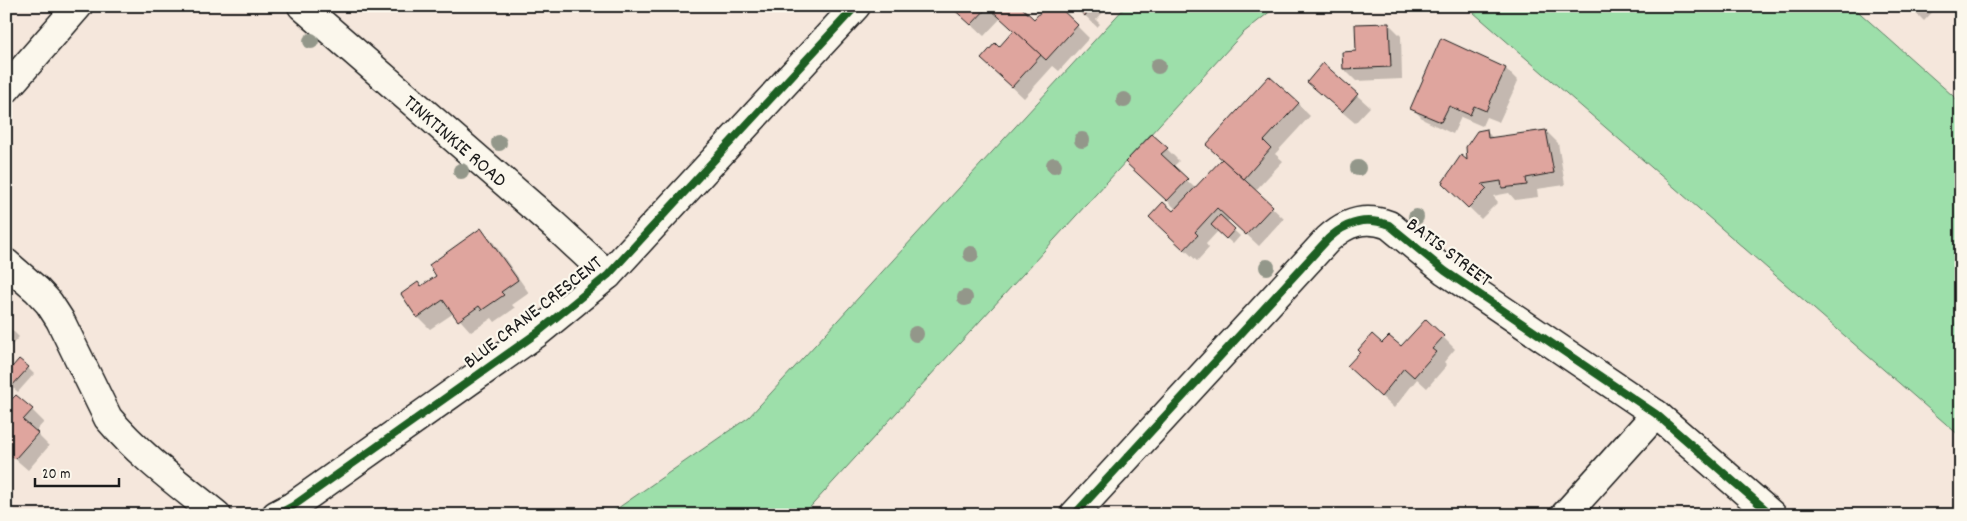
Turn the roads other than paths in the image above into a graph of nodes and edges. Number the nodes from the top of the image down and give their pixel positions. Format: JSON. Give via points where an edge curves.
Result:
{"nodes":[{"id":1,"x":78,"y":6,"type":"edge"},
{"id":2,"x":302,"y":6,"type":"edge"},
{"id":3,"x":856,"y":6,"type":"edge"},
{"id":4,"x":6,"y":89,"type":"edge"},
{"id":5,"x":6,"y":263,"type":"edge"},
{"id":6,"x":608,"y":275,"type":"junction"},
{"id":7,"x":1656,"y":414,"type":"junction"},
{"id":8,"x":217,"y":515,"type":"edge"},
{"id":9,"x":276,"y":515,"type":"edge"},
{"id":10,"x":1074,"y":515,"type":"edge"},
{"id":11,"x":1565,"y":515,"type":"edge"},
{"id":12,"x":1772,"y":515,"type":"edge"}],
"edges":[{"from":1,"to":4,"type":"street"},
{"from":2,"to":6,"type":"street","name":"TINKTINKIE ROAD"},
{"from":3,"to":6,"type":"street","name":"BLUE CRANE CRESCENT"},
{"from":5,"to":8,"type":"street","via":[[49,303],[105,412],[119,431]]},
{"from":6,"to":9,"type":"street","name":"BLUE CRANE CRESCENT","via":[[538,333]]},
{"from":7,"to":10,"type":"street","name":"BATIS STREET","via":[[1445,271],[1389,225],[1378,220],[1364,220],[1351,223],[1328,238]]},
{"from":7,"to":11,"type":"street"},
{"from":7,"to":12,"type":"street","name":"BATIS STREET"}]}
